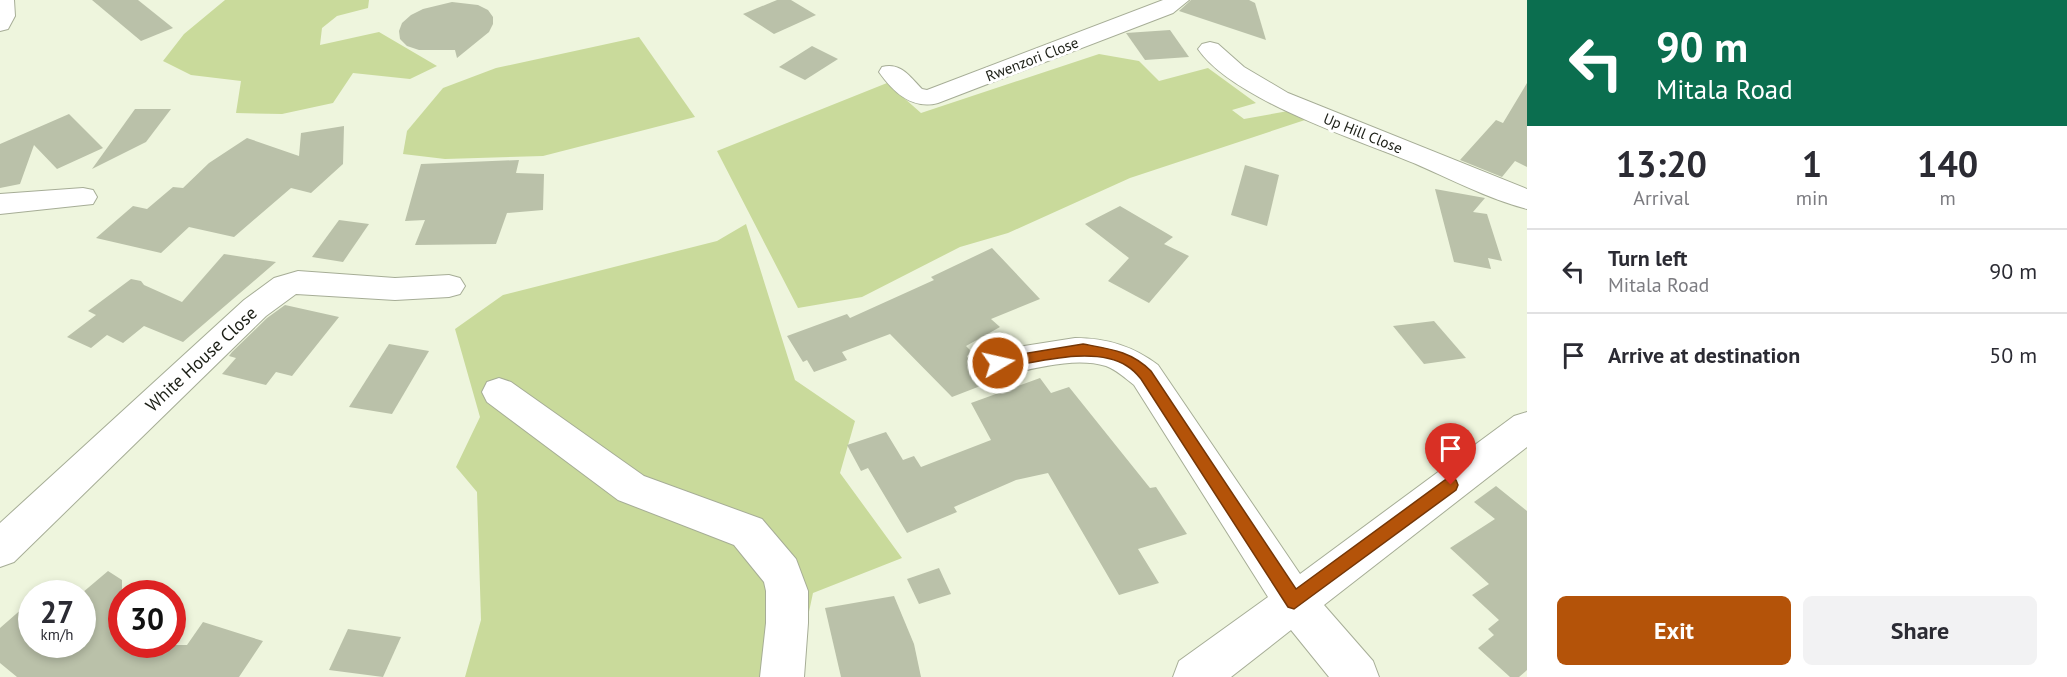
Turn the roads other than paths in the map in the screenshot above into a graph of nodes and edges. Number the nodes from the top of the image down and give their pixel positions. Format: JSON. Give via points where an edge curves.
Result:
{"nodes":[{"id":1,"x":3,"y":0,"type":"edge"},
{"id":2,"x":1178,"y":0,"type":"edge"},
{"id":3,"x":0,"y":24,"type":"edge"},
{"id":4,"x":1210,"y":49,"type":"dead end"},
{"id":5,"x":891,"y":72,"type":"dead end"},
{"id":6,"x":83,"y":196,"type":"dead end"},
{"id":7,"x":1527,"y":200,"type":"edge"},
{"id":8,"x":0,"y":204,"type":"edge"},
{"id":9,"x":449,"y":286,"type":"dead end"},
{"id":10,"x":998,"y":363,"type":"dead end"},
{"id":11,"x":499,"y":392,"type":"dead end"},
{"id":12,"x":1527,"y":427,"type":"edge"},
{"id":13,"x":0,"y":549,"type":"edge"},
{"id":14,"x":1294,"y":601,"type":"junction"},
{"id":15,"x":782,"y":677,"type":"edge"},
{"id":16,"x":1195,"y":677,"type":"edge"},
{"id":17,"x":1357,"y":677,"type":"edge"}],
"edges":[{"from":1,"to":3,"type":"street"},
{"from":2,"to":5,"type":"street","name":"Rwenzori Close","via":[[934,97],[923,99],[914,95]]},
{"from":4,"to":7,"type":"street","name":"Up Hill Close","via":[[1235,72],[1279,98]]},
{"from":6,"to":8,"type":"street"},
{"from":9,"to":13,"type":"street","name":"White House Close","via":[[395,289],[298,282],[285,286],[255,308]]},
{"from":10,"to":14,"type":"street","via":[[1083,350],[1134,362]]},
{"from":11,"to":15,"type":"street","via":[[631,488],[748,532],[782,573],[787,591]]},
{"from":12,"to":14,"type":"street"},
{"from":14,"to":16,"type":"street"},
{"from":14,"to":17,"type":"street"}]}
